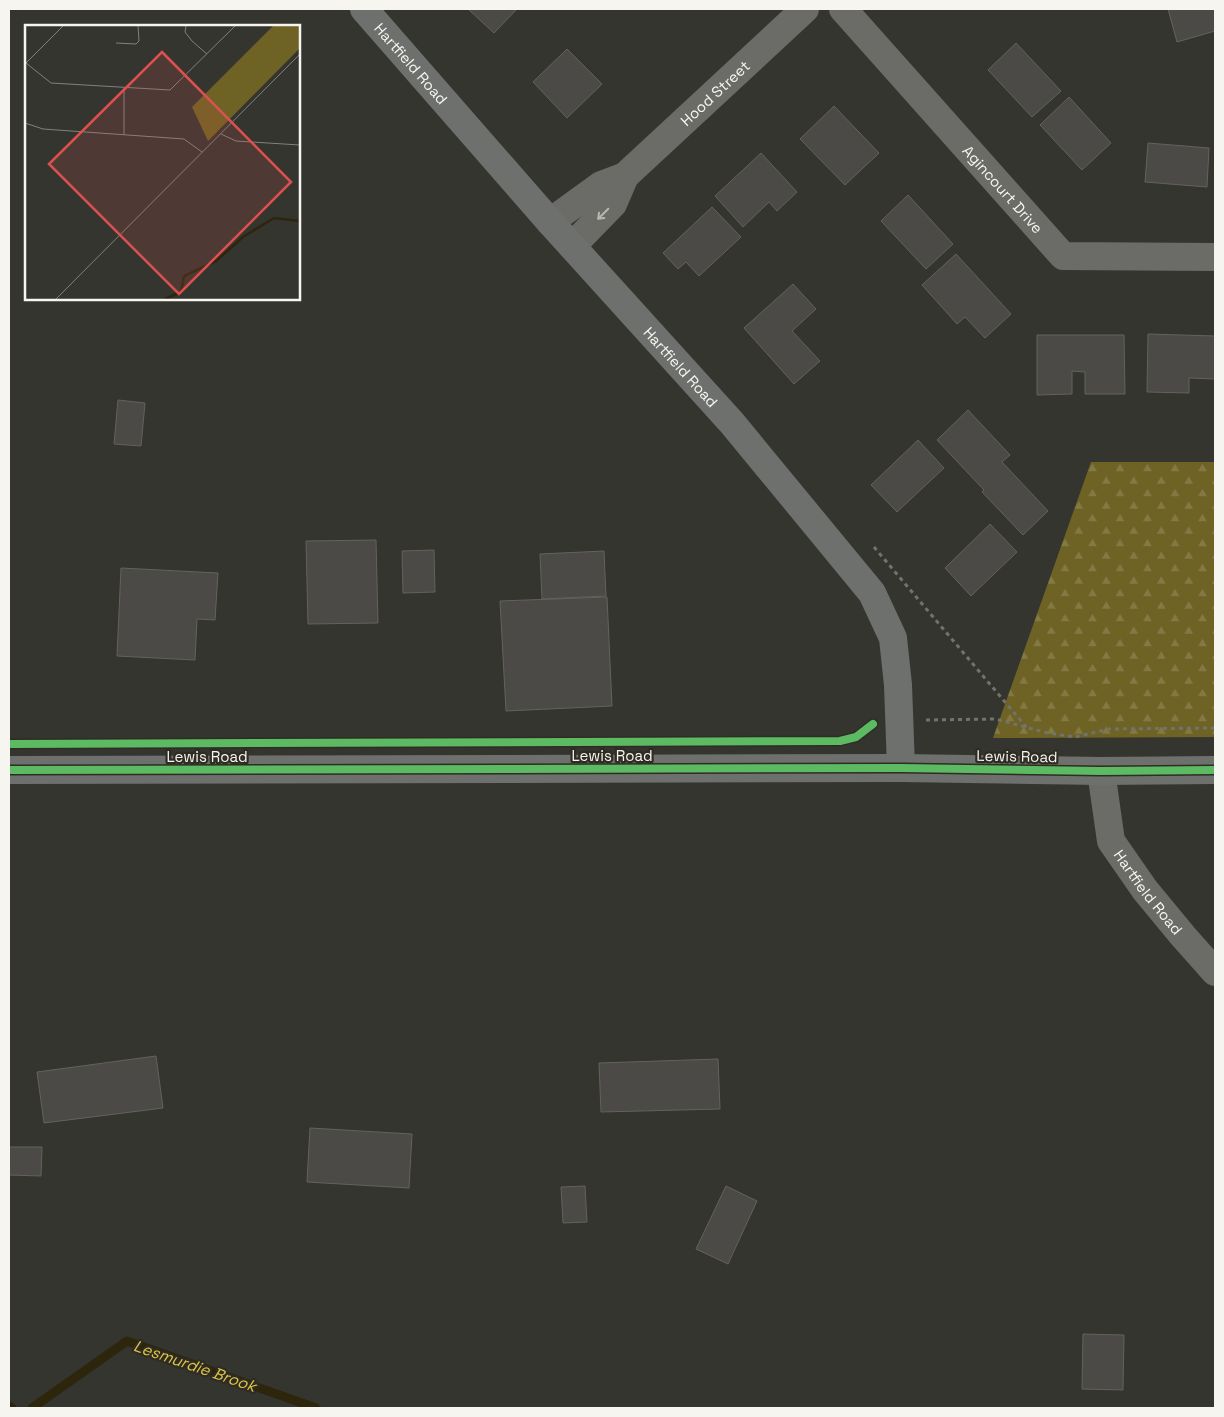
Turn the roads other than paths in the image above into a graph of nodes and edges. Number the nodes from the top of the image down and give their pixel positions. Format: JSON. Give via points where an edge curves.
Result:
{"nodes":[{"id":1,"x":364,"y":9,"type":"edge"},
{"id":2,"x":805,"y":9,"type":"edge"},
{"id":3,"x":843,"y":9,"type":"edge"},
{"id":4,"x":625,"y":176,"type":"junction"},
{"id":5,"x":550,"y":222,"type":"junction"},
{"id":6,"x":572,"y":246,"type":"junction"},
{"id":7,"x":1215,"y":256,"type":"edge"},
{"id":8,"x":901,"y":768,"type":"junction"},
{"id":9,"x":9,"y":770,"type":"edge"},
{"id":10,"x":1215,"y":770,"type":"edge"},
{"id":11,"x":1101,"y":771,"type":"junction"},
{"id":12,"x":1215,"y":972,"type":"edge"}],
"edges":[{"from":1,"to":5,"type":"street","name":"Hartfield Road"},
{"from":2,"to":4,"type":"street","name":"Hood Street"},
{"from":3,"to":7,"type":"street","name":"Agincourt Drive","via":[[1063,256]]},
{"from":4,"to":5,"type":"street","name":"Hood Street","via":[[601,185]]},
{"from":4,"to":6,"type":"street","name":"Hood Street","one_way":true,"via":[[612,204]]},
{"from":5,"to":6,"type":"street","name":"Hartfield Road"},
{"from":6,"to":8,"type":"street","name":"Hartfield Road","via":[[732,423],[872,593],[893,638]]},
{"from":8,"to":9,"type":"street","name":"Lewis Road"},
{"from":8,"to":11,"type":"street","name":"Lewis Road"},
{"from":10,"to":11,"type":"street","name":"Lewis Road"},
{"from":11,"to":12,"type":"street","name":"Hartfield Road","via":[[1111,841],[1145,890]]}]}
